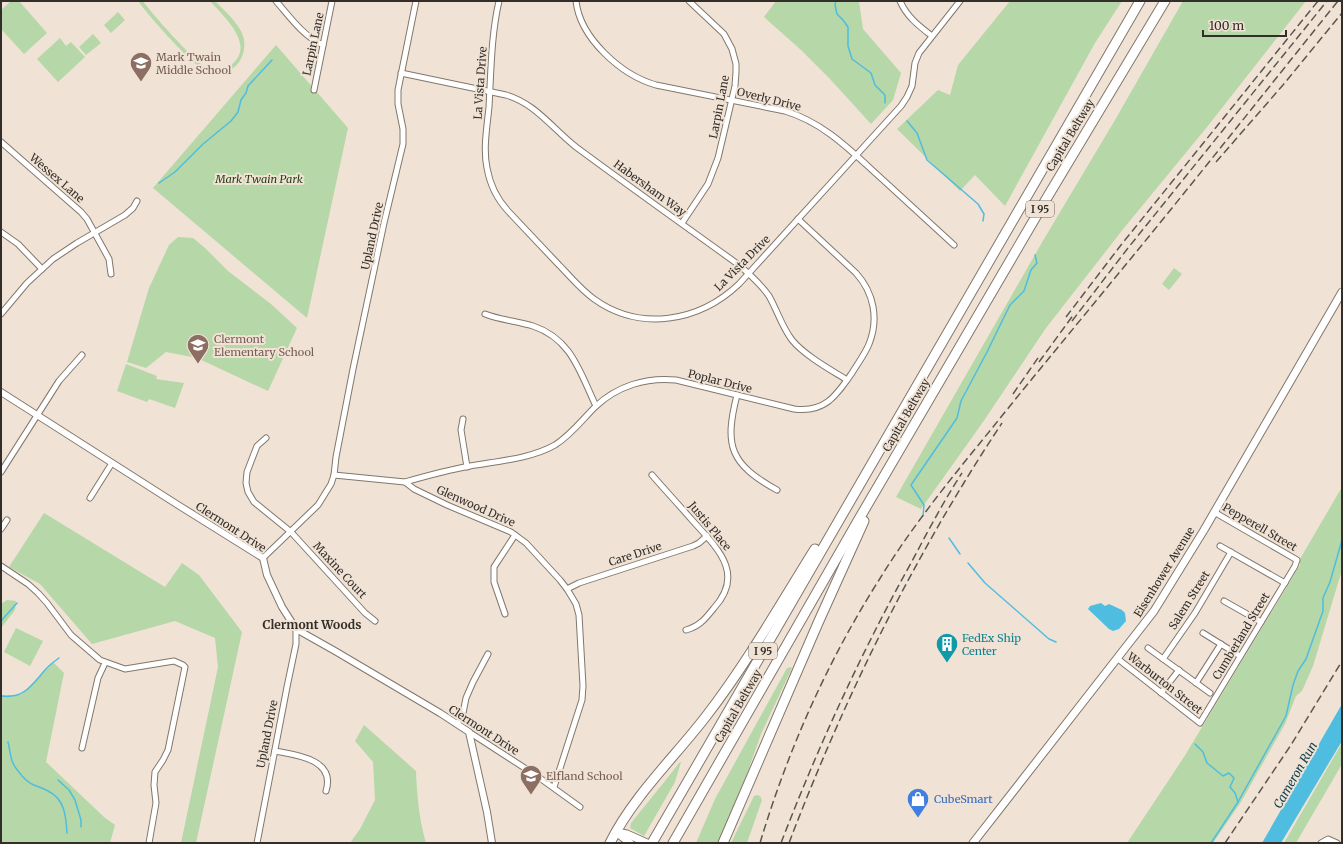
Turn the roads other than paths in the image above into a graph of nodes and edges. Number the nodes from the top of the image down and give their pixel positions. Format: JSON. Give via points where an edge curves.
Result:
{"nodes":[{"id":1,"x":276,"y":1,"type":"edge"},
{"id":2,"x":332,"y":1,"type":"edge"},
{"id":3,"x":416,"y":1,"type":"edge"},
{"id":4,"x":498,"y":1,"type":"edge"},
{"id":5,"x":576,"y":1,"type":"edge"},
{"id":6,"x":689,"y":1,"type":"edge"},
{"id":7,"x":900,"y":1,"type":"edge"},
{"id":8,"x":960,"y":1,"type":"edge"},
{"id":9,"x":1140,"y":1,"type":"edge"},
{"id":10,"x":1165,"y":1,"type":"edge"},
{"id":11,"x":932,"y":36,"type":"junction"},
{"id":12,"x":323,"y":45,"type":"junction"},
{"id":13,"x":401,"y":73,"type":"junction"},
{"id":14,"x":314,"y":90,"type":"dead end"},
{"id":15,"x":490,"y":92,"type":"junction"},
{"id":16,"x":731,"y":100,"type":"junction"},
{"id":17,"x":1,"y":142,"type":"edge"},
{"id":18,"x":855,"y":155,"type":"junction"},
{"id":19,"x":137,"y":201,"type":"dead end"},
{"id":20,"x":798,"y":220,"type":"junction"},
{"id":21,"x":682,"y":223,"type":"junction"},
{"id":22,"x":1,"y":232,"type":"edge"},
{"id":23,"x":95,"y":232,"type":"junction"},
{"id":24,"x":954,"y":245,"type":"dead end"},
{"id":25,"x":42,"y":269,"type":"junction"},
{"id":26,"x":111,"y":274,"type":"dead end"},
{"id":27,"x":748,"y":274,"type":"junction"},
{"id":28,"x":1342,"y":292,"type":"edge"},
{"id":29,"x":1,"y":314,"type":"edge"},
{"id":30,"x":485,"y":314,"type":"dead end"},
{"id":31,"x":82,"y":355,"type":"dead end"},
{"id":32,"x":847,"y":380,"type":"junction"},
{"id":33,"x":1,"y":392,"type":"edge"},
{"id":34,"x":737,"y":395,"type":"junction"},
{"id":35,"x":596,"y":406,"type":"junction"},
{"id":36,"x":38,"y":416,"type":"junction"},
{"id":37,"x":463,"y":418,"type":"dead end"},
{"id":38,"x":918,"y":419,"type":"junction"},
{"id":39,"x":266,"y":438,"type":"dead end"},
{"id":40,"x":112,"y":463,"type":"junction"},
{"id":41,"x":872,"y":463,"type":"junction"},
{"id":42,"x":467,"y":467,"type":"junction"},
{"id":43,"x":1,"y":472,"type":"edge"},
{"id":44,"x":334,"y":475,"type":"junction"},
{"id":45,"x":652,"y":475,"type":"dead end"},
{"id":46,"x":405,"y":482,"type":"junction"},
{"id":47,"x":777,"y":490,"type":"dead end"},
{"id":48,"x":90,"y":498,"type":"dead end"},
{"id":49,"x":1214,"y":512,"type":"junction"},
{"id":50,"x":6,"y":520,"type":"dead end"},
{"id":51,"x":1,"y":529,"type":"edge"},
{"id":52,"x":291,"y":532,"type":"junction"},
{"id":53,"x":515,"y":534,"type":"junction"},
{"id":54,"x":707,"y":536,"type":"junction"},
{"id":55,"x":1220,"y":546,"type":"dead end"},
{"id":56,"x":1231,"y":552,"type":"junction"},
{"id":57,"x":263,"y":558,"type":"junction"},
{"id":58,"x":1297,"y":560,"type":"joint"},
{"id":59,"x":1,"y":566,"type":"edge"},
{"id":60,"x":1285,"y":583,"type":"junction"},
{"id":61,"x":568,"y":589,"type":"junction"},
{"id":62,"x":1224,"y":601,"type":"dead end"},
{"id":63,"x":505,"y":614,"type":"dead end"},
{"id":64,"x":375,"y":621,"type":"dead end"},
{"id":65,"x":1261,"y":622,"type":"junction"},
{"id":66,"x":296,"y":630,"type":"junction"},
{"id":67,"x":686,"y":630,"type":"dead end"},
{"id":68,"x":1203,"y":634,"type":"dead end"},
{"id":69,"x":1221,"y":644,"type":"junction"},
{"id":70,"x":1148,"y":648,"type":"dead end"},
{"id":71,"x":488,"y":654,"type":"dead end"},
{"id":72,"x":1240,"y":656,"type":"junction"},
{"id":73,"x":1118,"y":659,"type":"junction"},
{"id":74,"x":1163,"y":659,"type":"junction"},
{"id":75,"x":105,"y":663,"type":"junction"},
{"id":76,"x":1179,"y":670,"type":"junction"},
{"id":77,"x":1196,"y":683,"type":"junction"},
{"id":78,"x":1161,"y":693,"type":"junction"},
{"id":79,"x":1210,"y":693,"type":"dead end"},
{"id":80,"x":1200,"y":723,"type":"joint"},
{"id":81,"x":457,"y":724,"type":"junction"},
{"id":82,"x":469,"y":732,"type":"junction"},
{"id":83,"x":82,"y":748,"type":"dead end"},
{"id":84,"x":275,"y":751,"type":"junction"},
{"id":85,"x":554,"y":788,"type":"junction"},
{"id":86,"x":326,"y":790,"type":"dead end"},
{"id":87,"x":580,"y":807,"type":"dead end"},
{"id":88,"x":616,"y":832,"type":"junction"},
{"id":89,"x":651,"y":842,"type":"edge"},
{"id":90,"x":149,"y":843,"type":"edge"},
{"id":91,"x":257,"y":843,"type":"edge"},
{"id":92,"x":492,"y":843,"type":"edge"},
{"id":93,"x":610,"y":843,"type":"edge"},
{"id":94,"x":630,"y":843,"type":"edge"},
{"id":95,"x":673,"y":843,"type":"edge"},
{"id":96,"x":723,"y":843,"type":"edge"},
{"id":97,"x":973,"y":843,"type":"edge"},
{"id":98,"x":1321,"y":843,"type":"edge"},
{"id":99,"x":1337,"y":843,"type":"edge"}],
"edges":[{"from":1,"to":12,"type":"street","via":[[305,34]]},
{"from":2,"to":12,"type":"street","name":"Larpin Lane"},
{"from":3,"to":13,"type":"street","name":"Upland Drive"},
{"from":4,"to":15,"type":"street","name":"La Vista Drive","via":[[493,32]]},
{"from":5,"to":16,"type":"street","name":"Overly Drive","via":[[580,18],[591,38],[631,75],[656,85]]},
{"from":6,"to":16,"type":"street","name":"Larpin Lane","via":[[724,34],[732,49],[736,72]]},
{"from":7,"to":11,"type":"street","via":[[909,17]]},
{"from":8,"to":11,"type":"street","name":"La Vista Drive"},
{"from":9,"to":41,"type":"highway","name":"Capital Beltway","number":"I 95"},
{"from":10,"to":38,"type":"highway","name":"Capital Beltway","number":"I 95"},
{"from":11,"to":18,"type":"street","name":"La Vista Drive","via":[[919,53],[907,98]]},
{"from":12,"to":14,"type":"street","name":"Larpin Lane"},
{"from":13,"to":15,"type":"street","name":"Habersham Way"},
{"from":13,"to":44,"type":"street","name":"Upland Drive","via":[[398,96],[403,144],[353,369]]},
{"from":15,"to":21,"type":"street","name":"Habersham Way","via":[[515,98],[529,105],[576,146]]},
{"from":15,"to":27,"type":"street","name":"La Vista Drive","via":[[486,159],[494,191],[508,211],[594,299],[633,316],[676,318],[715,303],[732,291]]},
{"from":16,"to":18,"type":"street","name":"Overly Drive","via":[[806,118]]},
{"from":16,"to":21,"type":"street","name":"Larpin Lane","via":[[722,148],[714,170]]},
{"from":17,"to":23,"type":"street","name":"Wessex Lane","via":[[76,206]]},
{"from":18,"to":20,"type":"street","name":"La Vista Drive"},
{"from":18,"to":24,"type":"street","name":"Overly Drive"},
{"from":19,"to":23,"type":"street","via":[[129,212]]},
{"from":20,"to":27,"type":"street","name":"La Vista Drive"},
{"from":20,"to":32,"type":"street","name":"Poplar Drive","via":[[856,273],[872,299],[872,337]]},
{"from":21,"to":27,"type":"street","name":"Habersham Way"},
{"from":22,"to":25,"type":"street","via":[[22,248]]},
{"from":23,"to":25,"type":"street"},
{"from":23,"to":26,"type":"street","name":"Wessex Lane","via":[[109,259]]},
{"from":25,"to":29,"type":"street","via":[[26,283]]},
{"from":27,"to":32,"type":"street","name":"Habersham Way","via":[[768,295],[795,344]]},
{"from":28,"to":49,"type":"main road","name":"Eisenhower Avenue"},
{"from":30,"to":35,"type":"street","via":[[535,327],[559,341],[575,360]]},
{"from":31,"to":36,"type":"street","via":[[62,377]]},
{"from":32,"to":34,"type":"street","name":"Poplar Drive","via":[[831,400],[806,410]]},
{"from":33,"to":36,"type":"street","name":"Clermont Drive"},
{"from":34,"to":35,"type":"street","name":"Poplar Drive","via":[[676,380],[655,379],[623,388]]},
{"from":34,"to":47,"type":"street","via":[[731,426],[735,452],[750,473]]},
{"from":35,"to":42,"type":"street","name":"Poplar Drive","via":[[568,435],[546,450],[529,456]]},
{"from":36,"to":40,"type":"street","name":"Clermont Drive"},
{"from":36,"to":43,"type":"street"},
{"from":37,"to":42,"type":"street","via":[[461,430]]},
{"from":38,"to":95,"type":"highway","name":"Capital Beltway","number":"I 95"},
{"from":38,"to":96,"type":"highway","via":[[868,512],[831,592]]},
{"from":39,"to":52,"type":"street","name":"Maxine Court","via":[[256,446],[247,472],[248,492],[254,502]]},
{"from":40,"to":48,"type":"street"},
{"from":40,"to":57,"type":"street","name":"Clermont Drive"},
{"from":41,"to":88,"type":"highway","via":[[721,696],[632,808]]},
{"from":41,"to":89,"type":"highway","name":"Capital Beltway","number":"I 95"},
{"from":42,"to":46,"type":"street","name":"Poplar Drive"},
{"from":44,"to":46,"type":"street","name":"Glenwood Drive"},
{"from":44,"to":52,"type":"street","via":[[318,505]]},
{"from":45,"to":54,"type":"street","name":"Justis Place"},
{"from":46,"to":53,"type":"street","name":"Glenwood Drive","via":[[447,505]]},
{"from":49,"to":58,"type":"street","name":"Pepperell Street"},
{"from":49,"to":73,"type":"main road","name":"Eisenhower Avenue","via":[[1154,611]]},
{"from":50,"to":51,"type":"street"},
{"from":52,"to":57,"type":"street"},
{"from":52,"to":64,"type":"street","name":"Maxine Court"},
{"from":53,"to":61,"type":"street","name":"Glenwood Drive","via":[[535,551]]},
{"from":53,"to":63,"type":"street","via":[[494,567],[494,582]]},
{"from":54,"to":61,"type":"street","name":"Care Drive","via":[[693,546],[579,583]]},
{"from":54,"to":67,"type":"street","name":"Justis Place","via":[[725,560],[727,586],[720,601],[703,620]]},
{"from":55,"to":56,"type":"street"},
{"from":56,"to":60,"type":"street"},
{"from":56,"to":74,"type":"street","name":"Salem Street"},
{"from":57,"to":66,"type":"street","name":"Clermont Drive","via":[[275,592]]},
{"from":58,"to":60,"type":"street","name":"Cumberland Street"},
{"from":59,"to":75,"type":"street","via":[[38,593],[71,635]]},
{"from":60,"to":65,"type":"street","name":"Cumberland Street"},
{"from":61,"to":85,"type":"street","name":"Glenwood Drive","via":[[579,615],[583,693],[580,710]]},
{"from":62,"to":65,"type":"street"},
{"from":65,"to":72,"type":"street","name":"Cumberland Street"},
{"from":66,"to":81,"type":"street","name":"Clermont Drive"},
{"from":66,"to":84,"type":"street","name":"Upland Drive","via":[[296,644]]},
{"from":68,"to":69,"type":"street"},
{"from":69,"to":72,"type":"street"},
{"from":69,"to":77,"type":"street"},
{"from":70,"to":74,"type":"street"},
{"from":71,"to":81,"type":"street","via":[[473,682]]},
{"from":72,"to":80,"type":"street","name":"Cumberland Street"},
{"from":73,"to":78,"type":"street","name":"Warburton Street"},
{"from":73,"to":97,"type":"main road","name":"Eisenhower Avenue"},
{"from":74,"to":76,"type":"street"},
{"from":75,"to":83,"type":"street","via":[[98,678]]},
{"from":75,"to":90,"type":"street","via":[[125,669],[174,661],[185,667],[168,750],[155,772],[156,803]]},
{"from":76,"to":77,"type":"street"},
{"from":76,"to":78,"type":"street"},
{"from":77,"to":79,"type":"street"},
{"from":78,"to":80,"type":"street","name":"Warburton Street"},
{"from":81,"to":82,"type":"street","name":"Clermont Drive"},
{"from":82,"to":85,"type":"street","name":"Clermont Drive"},
{"from":82,"to":92,"type":"street"},
{"from":84,"to":86,"type":"street","via":[[317,763],[326,775]]},
{"from":84,"to":91,"type":"street","name":"Upland Drive"},
{"from":85,"to":87,"type":"street","name":"Clermont Drive"},
{"from":88,"to":89,"type":"main road"},
{"from":88,"to":93,"type":"highway"},
{"from":88,"to":94,"type":"main road"},
{"from":98,"to":99,"type":"street","via":[[1328,839]]}]}
